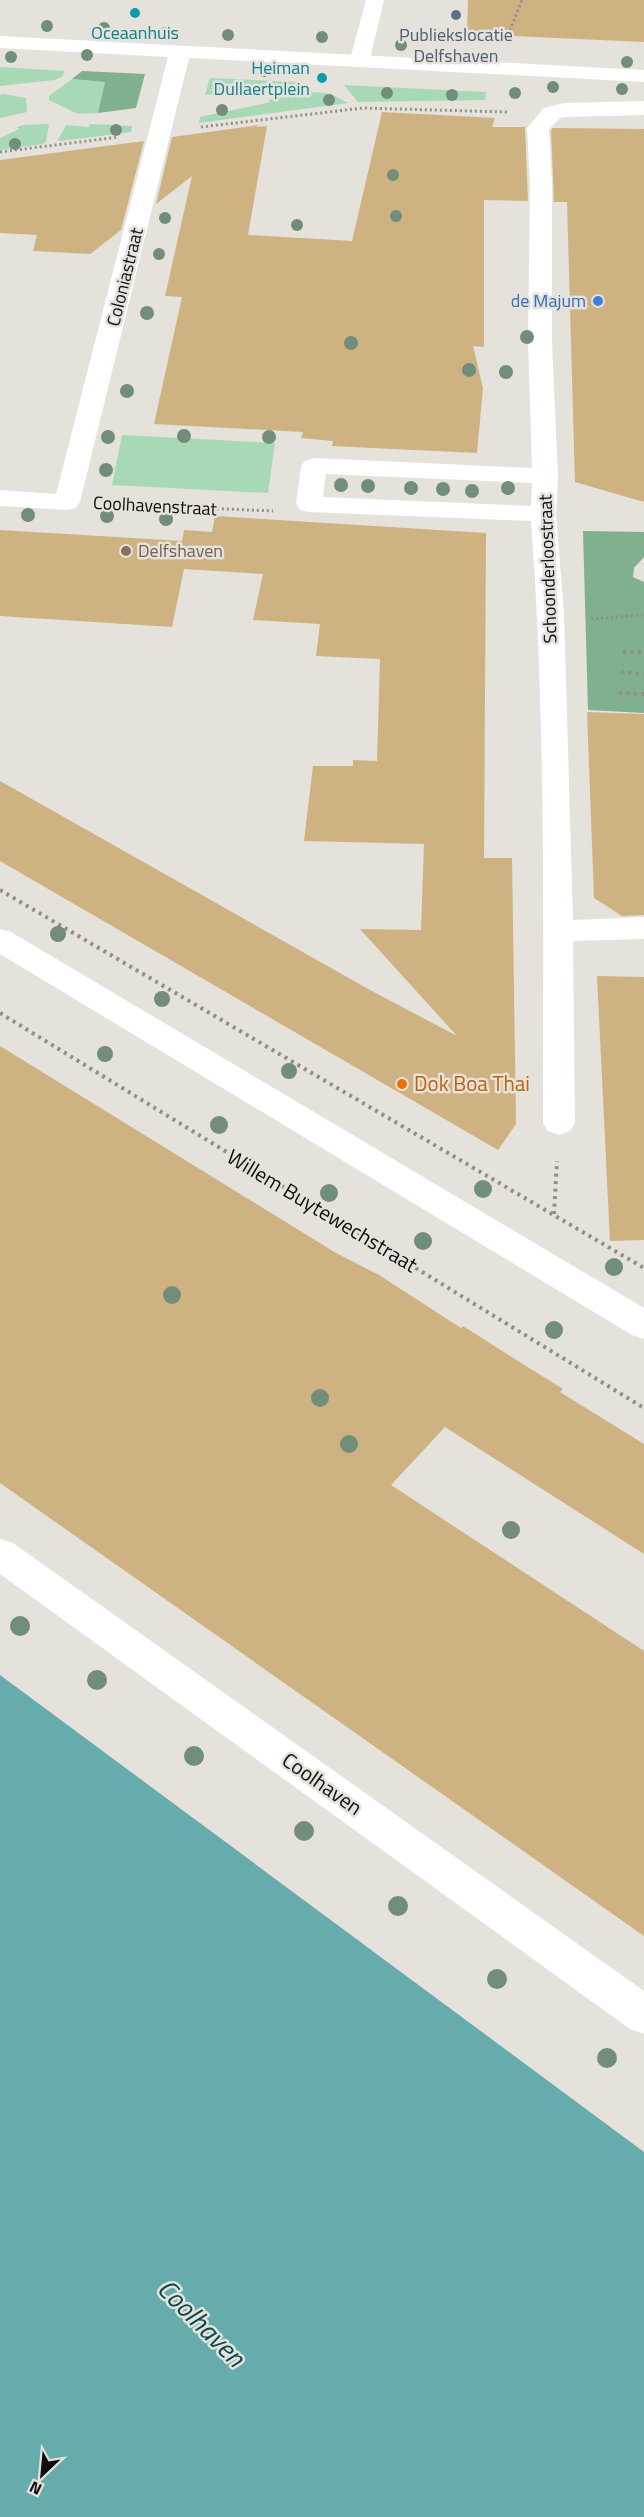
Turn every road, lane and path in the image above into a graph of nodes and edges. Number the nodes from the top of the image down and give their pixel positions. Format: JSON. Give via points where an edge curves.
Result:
{"nodes":[{"id":1,"x":375,"y":0,"type":"edge"},
{"id":2,"x":0,"y":42,"type":"edge"},
{"id":3,"x":180,"y":52,"type":"junction"},
{"id":4,"x":360,"y":59,"type":"junction"},
{"id":5,"x":530,"y":69,"type":"junction"},
{"id":6,"x":644,"y":76,"type":"edge"},
{"id":7,"x":644,"y":108,"type":"edge"},
{"id":8,"x":162,"y":132,"type":"junction"},
{"id":9,"x":0,"y":152,"type":"edge"},
{"id":10,"x":545,"y":476,"type":"junction"},
{"id":11,"x":0,"y":498,"type":"edge"},
{"id":12,"x":67,"y":502,"type":"junction"},
{"id":13,"x":309,"y":504,"type":"junction"},
{"id":14,"x":543,"y":514,"type":"junction"},
{"id":15,"x":644,"y":615,"type":"edge"},
{"id":16,"x":550,"y":617,"type":"junction"},
{"id":17,"x":623,"y":652,"type":"dead end"},
{"id":18,"x":644,"y":652,"type":"edge"},
{"id":19,"x":621,"y":672,"type":"dead end"},
{"id":20,"x":644,"y":674,"type":"edge"},
{"id":21,"x":619,"y":693,"type":"dead end"},
{"id":22,"x":644,"y":694,"type":"edge"},
{"id":23,"x":0,"y":890,"type":"edge"},
{"id":24,"x":644,"y":928,"type":"edge"},
{"id":25,"x":558,"y":932,"type":"junction"},
{"id":26,"x":0,"y":940,"type":"edge"},
{"id":27,"x":0,"y":1013,"type":"edge"},
{"id":28,"x":559,"y":1122,"type":"joint"},
{"id":29,"x":554,"y":1214,"type":"junction"},
{"id":30,"x":644,"y":1268,"type":"edge"},
{"id":31,"x":644,"y":1325,"type":"edge"},
{"id":32,"x":644,"y":1408,"type":"edge"},
{"id":33,"x":0,"y":1554,"type":"edge"},
{"id":34,"x":644,"y":2015,"type":"edge"}],
"edges":[{"from":1,"to":4,"type":"lane"},
{"from":2,"to":3,"type":"street"},
{"from":3,"to":4,"type":"street"},
{"from":3,"to":8,"type":"street","name":"Coloniastraat"},
{"from":4,"to":5,"type":"street"},
{"from":5,"to":6,"type":"street"},
{"from":5,"to":8,"type":"path","via":[[524,112],[363,108]]},
{"from":7,"to":10,"type":"street","name":"Schoonderloostraat","via":[[564,110],[552,113],[538,128]]},
{"from":8,"to":9,"type":"path"},
{"from":8,"to":12,"type":"street","name":"Coloniastraat"},
{"from":10,"to":13,"type":"street","via":[[314,466]]},
{"from":10,"to":14,"type":"street","name":"Schoonderloostraat"},
{"from":11,"to":12,"type":"street","name":"Coolhavenstraat"},
{"from":12,"to":13,"type":"path","name":"Coolhavenstraat","via":[[267,512]]},
{"from":13,"to":14,"type":"street"},
{"from":14,"to":16,"type":"street","name":"Schoonderloostraat"},
{"from":15,"to":16,"type":"path","via":[[599,620]]},
{"from":16,"to":25,"type":"street","name":"Schoonderloostraat"},
{"from":17,"to":18,"type":"path"},
{"from":19,"to":20,"type":"path"},
{"from":21,"to":22,"type":"path"},
{"from":23,"to":29,"type":"path"},
{"from":24,"to":25,"type":"street"},
{"from":25,"to":28,"type":"street","name":"Schoonderloostraat"},
{"from":26,"to":31,"type":"street"},
{"from":27,"to":32,"type":"path","name":"Willem Buytewechstraat"},
{"from":28,"to":29,"type":"path"},
{"from":29,"to":30,"type":"path"},
{"from":33,"to":34,"type":"street","name":"Coolhaven"}]}
